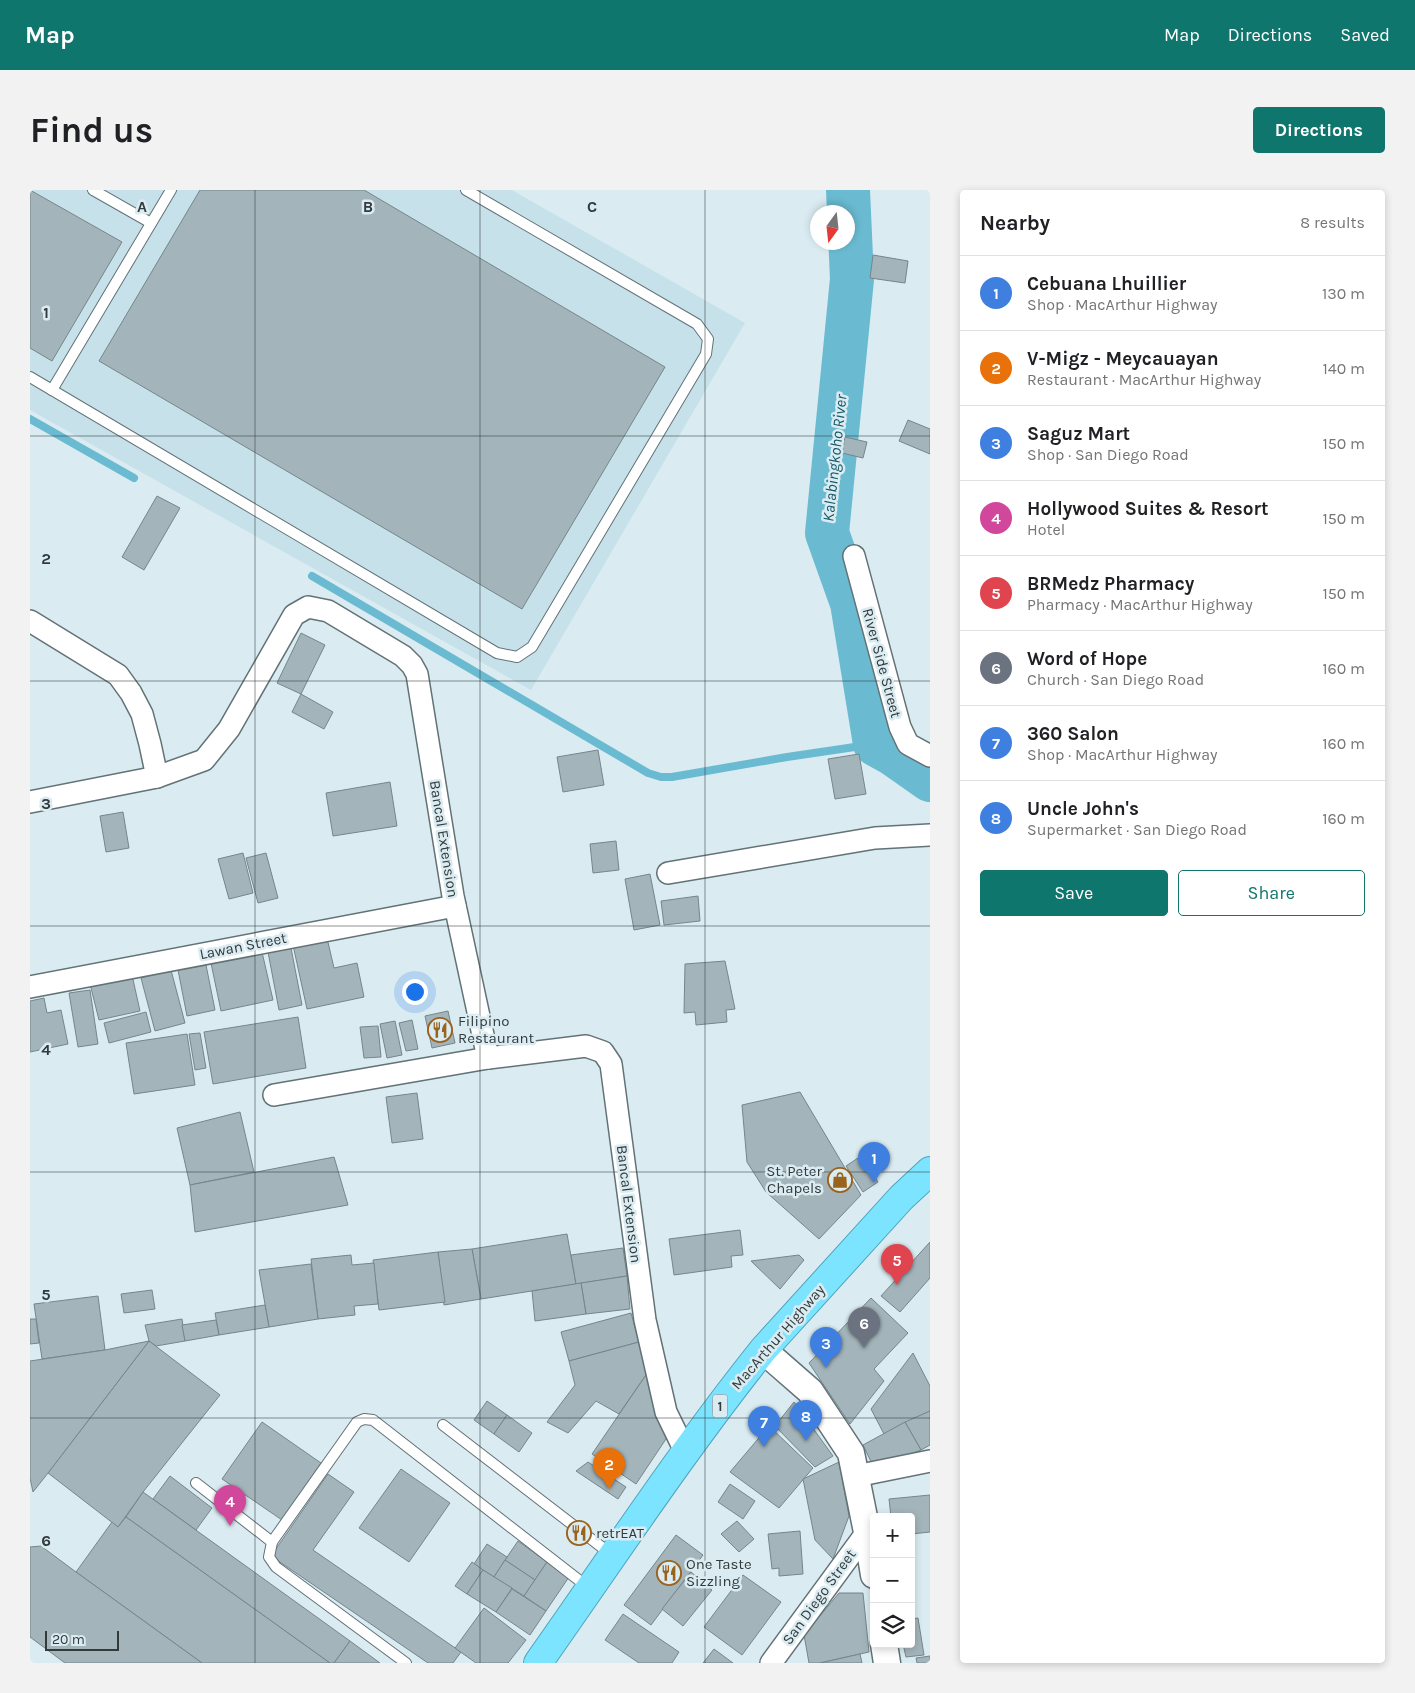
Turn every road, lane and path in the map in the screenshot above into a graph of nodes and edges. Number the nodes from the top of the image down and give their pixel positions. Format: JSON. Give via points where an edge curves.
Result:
{"nodes":[{"id":1,"x":92,"y":190,"type":"edge"},
{"id":2,"x":171,"y":190,"type":"edge"},
{"id":3,"x":466,"y":190,"type":"edge"},
{"id":4,"x":151,"y":223,"type":"junction"},
{"id":5,"x":30,"y":377,"type":"edge"},
{"id":6,"x":52,"y":390,"type":"junction"},
{"id":7,"x":854,"y":556,"type":"dead end"},
{"id":8,"x":30,"y":621,"type":"edge"},
{"id":9,"x":930,"y":756,"type":"edge"},
{"id":10,"x":157,"y":777,"type":"junction"},
{"id":11,"x":30,"y":802,"type":"edge"},
{"id":12,"x":930,"y":835,"type":"edge"},
{"id":13,"x":668,"y":873,"type":"dead end"},
{"id":14,"x":454,"y":901,"type":"junction"},
{"id":15,"x":30,"y":977,"type":"edge"},
{"id":16,"x":30,"y":986,"type":"edge"},
{"id":17,"x":488,"y":1058,"type":"junction"},
{"id":18,"x":274,"y":1095,"type":"dead end"},
{"id":19,"x":930,"y":1171,"type":"edge"},
{"id":20,"x":764,"y":1350,"type":"junction"},
{"id":21,"x":443,"y":1426,"type":"dead end"},
{"id":22,"x":685,"y":1451,"type":"junction"},
{"id":23,"x":930,"y":1461,"type":"edge"},
{"id":24,"x":856,"y":1476,"type":"junction"},
{"id":25,"x":196,"y":1482,"type":"dead end"},
{"id":26,"x":867,"y":1532,"type":"junction"},
{"id":27,"x":272,"y":1542,"type":"junction"},
{"id":28,"x":612,"y":1556,"type":"junction"},
{"id":29,"x":871,"y":1558,"type":"edge"},
{"id":30,"x":590,"y":1589,"type":"junction"},
{"id":31,"x":885,"y":1648,"type":"edge"},
{"id":32,"x":406,"y":1663,"type":"edge"},
{"id":33,"x":538,"y":1663,"type":"edge"},
{"id":34,"x":771,"y":1663,"type":"edge"},
{"id":35,"x":887,"y":1663,"type":"edge"}],
"edges":[{"from":1,"to":4,"type":"lane"},
{"from":2,"to":4,"type":"lane"},
{"from":3,"to":6,"type":"lane","via":[[697,324],[708,339],[706,354],[532,647],[517,657],[496,653]]},
{"from":4,"to":6,"type":"lane"},
{"from":5,"to":6,"type":"lane"},
{"from":7,"to":9,"type":"street","name":"River Side Street","via":[[900,726],[908,744]]},
{"from":8,"to":10,"type":"street","via":[[118,675],[142,714]]},
{"from":10,"to":11,"type":"street","name":"Bancal Extension"},
{"from":10,"to":14,"type":"street","name":"Bancal Extension","via":[[204,760],[228,729],[294,616],[308,607],[328,611],[403,656],[417,674]]},
{"from":12,"to":13,"type":"street","via":[[875,838]]},
{"from":14,"to":15,"type":"lane"},
{"from":14,"to":16,"type":"street","name":"Lawan Street"},
{"from":14,"to":17,"type":"street","name":"Bancal Extension"},
{"from":17,"to":18,"type":"street"},
{"from":17,"to":22,"type":"street","name":"Bancal Extension","via":[[586,1046],[603,1052],[611,1064],[644,1320],[666,1412]]},
{"from":19,"to":20,"type":"highway","name":"MacArthur Highway","number":"1","via":[[901,1198]]},
{"from":20,"to":22,"type":"highway","name":"MacArthur Highway","number":"1"},
{"from":20,"to":24,"type":"street","via":[[810,1391],[851,1453]]},
{"from":21,"to":28,"type":"lane"},
{"from":22,"to":28,"type":"highway","name":"MacArthur Highway","number":"1"},
{"from":23,"to":24,"type":"street"},
{"from":24,"to":26,"type":"street"},
{"from":25,"to":27,"type":"lane"},
{"from":26,"to":29,"type":"street"},
{"from":26,"to":34,"type":"street","name":"San Diego Street"},
{"from":27,"to":30,"type":"lane","via":[[357,1422],[373,1420]]},
{"from":27,"to":32,"type":"lane","via":[[269,1557],[276,1567]]},
{"from":28,"to":30,"type":"highway","name":"MacArthur Highway","number":"1"},
{"from":30,"to":33,"type":"highway","name":"MacArthur Highway","number":"1"},
{"from":31,"to":35,"type":"street"}]}
